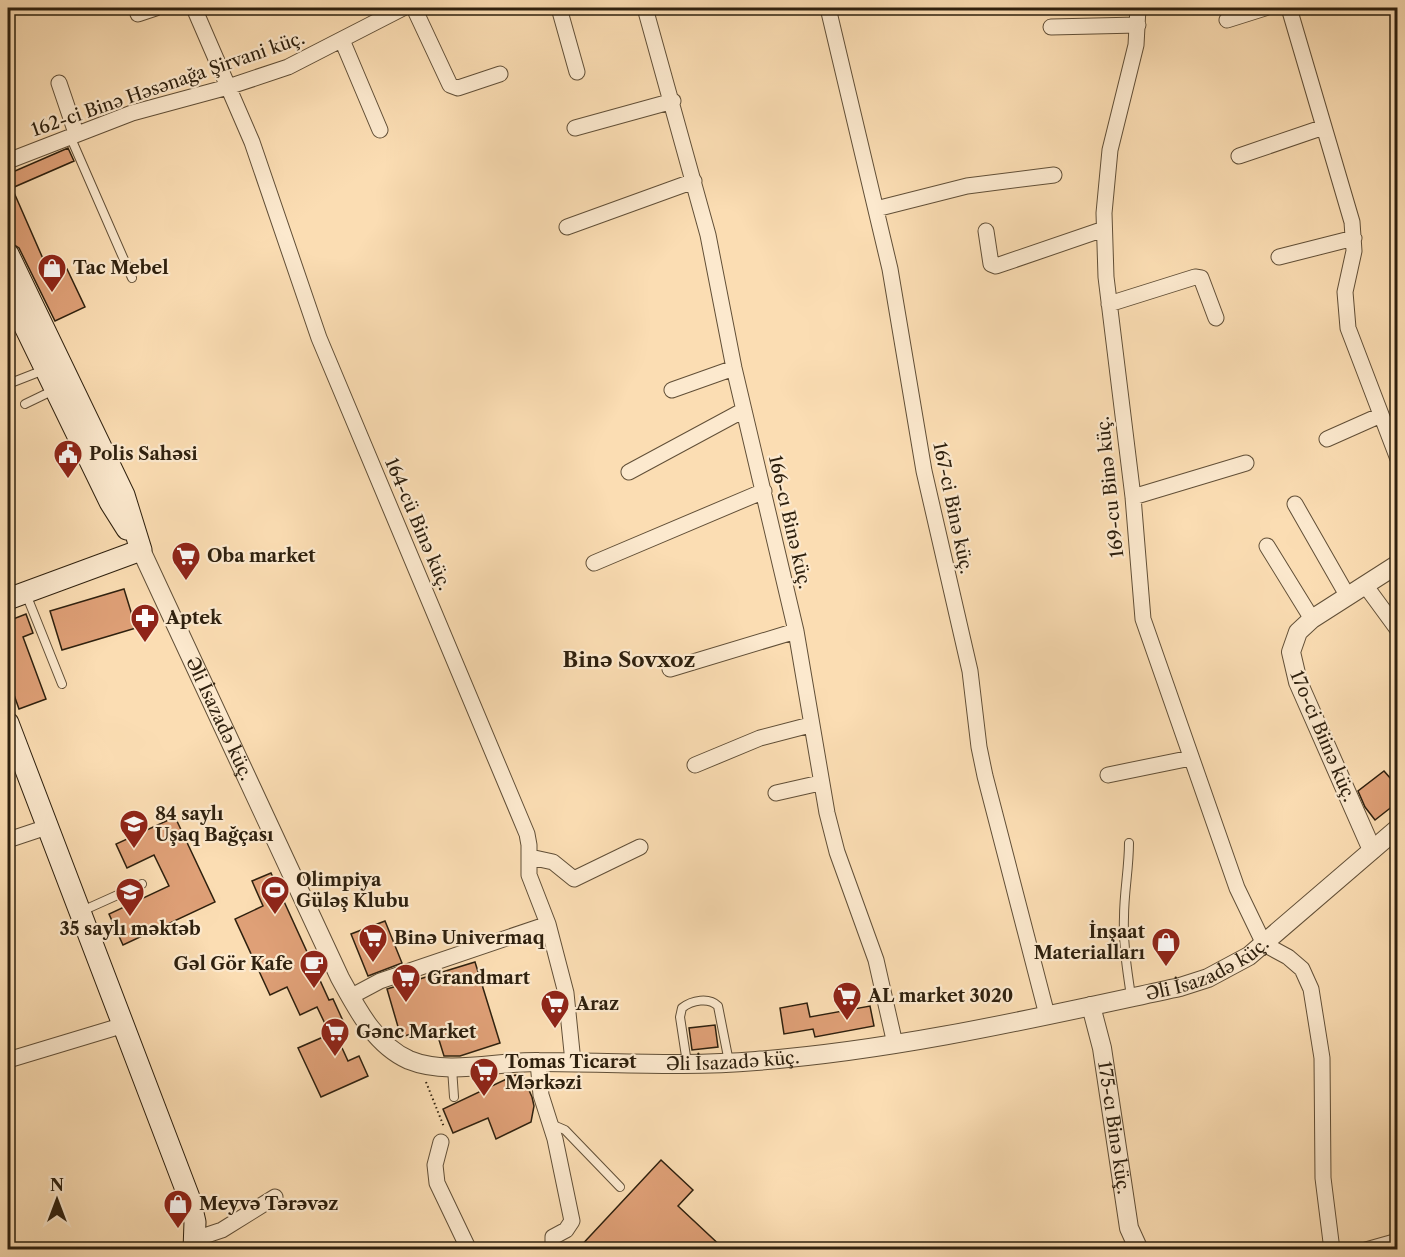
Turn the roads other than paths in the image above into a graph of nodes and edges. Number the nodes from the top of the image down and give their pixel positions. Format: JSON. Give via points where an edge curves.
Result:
{"nodes":[{"id":1,"x":156,"y":8,"type":"edge"},
{"id":2,"x":194,"y":8,"type":"edge"},
{"id":3,"x":403,"y":8,"type":"edge"},
{"id":4,"x":414,"y":8,"type":"edge"},
{"id":5,"x":559,"y":8,"type":"edge"},
{"id":6,"x":645,"y":8,"type":"edge"},
{"id":7,"x":828,"y":8,"type":"edge"},
{"id":8,"x":1138,"y":8,"type":"edge"},
{"id":9,"x":1265,"y":8,"type":"edge"},
{"id":10,"x":1289,"y":8,"type":"edge"},
{"id":11,"x":138,"y":14,"type":"dead end"},
{"id":12,"x":1227,"y":20,"type":"dead end"},
{"id":13,"x":1138,"y":25,"type":"junction"},
{"id":14,"x":1051,"y":27,"type":"dead end"},
{"id":15,"x":342,"y":40,"type":"junction"},
{"id":16,"x":577,"y":72,"type":"dead end"},
{"id":17,"x":500,"y":74,"type":"dead end"},
{"id":18,"x":59,"y":83,"type":"dead end"},
{"id":19,"x":228,"y":87,"type":"junction"},
{"id":20,"x":673,"y":101,"type":"junction"},
{"id":21,"x":575,"y":128,"type":"dead end"},
{"id":22,"x":1324,"y":128,"type":"junction"},
{"id":23,"x":380,"y":130,"type":"dead end"},
{"id":24,"x":73,"y":135,"type":"junction"},
{"id":25,"x":1239,"y":156,"type":"dead end"},
{"id":26,"x":8,"y":161,"type":"edge"},
{"id":27,"x":1054,"y":175,"type":"dead end"},
{"id":28,"x":694,"y":181,"type":"junction"},
{"id":29,"x":876,"y":209,"type":"junction"},
{"id":30,"x":567,"y":226,"type":"dead end"},
{"id":31,"x":1104,"y":229,"type":"junction"},
{"id":32,"x":986,"y":231,"type":"dead end"},
{"id":33,"x":1354,"y":238,"type":"junction"},
{"id":34,"x":8,"y":254,"type":"edge"},
{"id":35,"x":1279,"y":257,"type":"dead end"},
{"id":36,"x":132,"y":278,"type":"dead end"},
{"id":37,"x":1109,"y":304,"type":"junction"},
{"id":38,"x":10,"y":306,"type":"edge"},
{"id":39,"x":1216,"y":318,"type":"dead end"},
{"id":40,"x":734,"y":368,"type":"junction"},
{"id":41,"x":45,"y":370,"type":"junction"},
{"id":42,"x":8,"y":384,"type":"edge"},
{"id":43,"x":55,"y":389,"type":"junction"},
{"id":44,"x":672,"y":390,"type":"dead end"},
{"id":45,"x":25,"y":404,"type":"dead end"},
{"id":46,"x":744,"y":410,"type":"junction"},
{"id":47,"x":1381,"y":415,"type":"junction"},
{"id":48,"x":1327,"y":439,"type":"dead end"},
{"id":49,"x":1398,"y":459,"type":"edge"},
{"id":50,"x":1246,"y":464,"type":"dead end"},
{"id":51,"x":629,"y":472,"type":"dead end"},
{"id":52,"x":764,"y":491,"type":"junction"},
{"id":53,"x":1132,"y":497,"type":"junction"},
{"id":54,"x":117,"y":499,"type":"junction"},
{"id":55,"x":1295,"y":504,"type":"dead end"},
{"id":56,"x":1267,"y":546,"type":"dead end"},
{"id":57,"x":141,"y":550,"type":"junction"},
{"id":58,"x":594,"y":563,"type":"dead end"},
{"id":59,"x":1398,"y":564,"type":"edge"},
{"id":60,"x":1365,"y":585,"type":"junction"},
{"id":61,"x":1347,"y":595,"type":"junction"},
{"id":62,"x":17,"y":596,"type":"edge"},
{"id":63,"x":1312,"y":619,"type":"junction"},
{"id":64,"x":1398,"y":630,"type":"edge"},
{"id":65,"x":796,"y":631,"type":"junction"},
{"id":66,"x":670,"y":669,"type":"dead end"},
{"id":67,"x":62,"y":684,"type":"dead end"},
{"id":68,"x":8,"y":723,"type":"edge"},
{"id":69,"x":810,"y":725,"type":"junction"},
{"id":70,"x":1191,"y":758,"type":"junction"},
{"id":71,"x":695,"y":765,"type":"dead end"},
{"id":72,"x":1108,"y":775,"type":"dead end"},
{"id":73,"x":820,"y":783,"type":"junction"},
{"id":74,"x":776,"y":793,"type":"dead end"},
{"id":75,"x":47,"y":827,"type":"junction"},
{"id":76,"x":1398,"y":828,"type":"edge"},
{"id":77,"x":8,"y":840,"type":"edge"},
{"id":78,"x":1129,"y":843,"type":"dead end"},
{"id":79,"x":639,"y":848,"type":"dead end"},
{"id":80,"x":1372,"y":850,"type":"junction"},
{"id":81,"x":530,"y":857,"type":"junction"},
{"id":82,"x":142,"y":884,"type":"dead end"},
{"id":83,"x":81,"y":911,"type":"junction"},
{"id":84,"x":548,"y":924,"type":"junction"},
{"id":85,"x":1264,"y":944,"type":"junction"},
{"id":86,"x":350,"y":997,"type":"junction"},
{"id":87,"x":1131,"y":998,"type":"junction"},
{"id":88,"x":1091,"y":1006,"type":"junction"},
{"id":89,"x":1047,"y":1015,"type":"junction"},
{"id":90,"x":124,"y":1025,"type":"junction"},
{"id":91,"x":895,"y":1044,"type":"junction"},
{"id":92,"x":8,"y":1060,"type":"edge"},
{"id":93,"x":538,"y":1062,"type":"junction"},
{"id":94,"x":573,"y":1062,"type":"junction"},
{"id":95,"x":729,"y":1063,"type":"junction"},
{"id":96,"x":688,"y":1064,"type":"junction"},
{"id":97,"x":452,"y":1066,"type":"junction"},
{"id":98,"x":454,"y":1097,"type":"dead end"},
{"id":99,"x":551,"y":1124,"type":"junction"},
{"id":100,"x":441,"y":1142,"type":"road end"},
{"id":101,"x":620,"y":1187,"type":"dead end"},
{"id":102,"x":275,"y":1197,"type":"dead end"},
{"id":103,"x":1398,"y":1241,"type":"edge"},
{"id":104,"x":195,"y":1244,"type":"edge"},
{"id":105,"x":1137,"y":1249,"type":"edge"},
{"id":106,"x":469,"y":1250,"type":"edge"},
{"id":107,"x":553,"y":1250,"type":"edge"},
{"id":108,"x":1332,"y":1250,"type":"edge"},
{"id":109,"x":1366,"y":1250,"type":"edge"}],
"edges":[{"from":1,"to":11,"type":"street"},
{"from":2,"to":19,"type":"street","name":"164-cü Binə küç."},
{"from":3,"to":15,"type":"street","name":"162-ci Binə Həsənağa Şirvani küç."},
{"from":4,"to":17,"type":"street","via":[[450,85],[458,87]]},
{"from":5,"to":16,"type":"street"},
{"from":6,"to":20,"type":"street","name":"166-cı Binə küç."},
{"from":7,"to":29,"type":"street","name":"167-ci Binə küç."},
{"from":8,"to":13,"type":"street","name":"169-cu Binə küç."},
{"from":9,"to":12,"type":"street"},
{"from":10,"to":22,"type":"street"},
{"from":13,"to":14,"type":"street"},
{"from":13,"to":31,"type":"street","name":"169-cu Binə küç.","via":[[1137,45],[1107,169]]},
{"from":15,"to":19,"type":"street","name":"162-ci Binə Həsənağa Şirvani küç.","via":[[288,67]]},
{"from":15,"to":23,"type":"street"},
{"from":18,"to":24,"type":"street"},
{"from":19,"to":24,"type":"street","name":"162-ci Binə Həsənağa Şirvani küç.","via":[[132,113]]},
{"from":19,"to":81,"type":"street","name":"164-cü Binə küç.","via":[[266,180],[319,338],[526,834]]},
{"from":20,"to":21,"type":"street"},
{"from":20,"to":28,"type":"street","name":"166-cı Binə küç."},
{"from":22,"to":25,"type":"street"},
{"from":22,"to":33,"type":"street"},
{"from":24,"to":26,"type":"street","name":"162-ci Binə Həsənağa Şirvani küç."},
{"from":24,"to":36,"type":"lane"},
{"from":27,"to":29,"type":"street","via":[[967,186]]},
{"from":28,"to":30,"type":"street"},
{"from":28,"to":40,"type":"street","name":"166-cı Binə küç."},
{"from":29,"to":89,"type":"street","name":"167-ci Binə küç.","via":[[933,517],[970,671],[981,756]]},
{"from":31,"to":32,"type":"street","via":[[996,266],[991,264]]},
{"from":31,"to":37,"type":"street","name":"169-cu Binə küç."},
{"from":33,"to":35,"type":"street"},
{"from":33,"to":47,"type":"street","via":[[1345,292],[1348,328]]},
{"from":34,"to":54,"type":"main road"},
{"from":37,"to":39,"type":"street","via":[[1195,277],[1201,278]]},
{"from":37,"to":53,"type":"street","name":"169-cu Binə küç."},
{"from":38,"to":41,"type":"main road"},
{"from":40,"to":44,"type":"street"},
{"from":40,"to":46,"type":"street","name":"166-cı Binə küç."},
{"from":41,"to":42,"type":"lane"},
{"from":41,"to":43,"type":"main road"},
{"from":43,"to":45,"type":"lane"},
{"from":43,"to":54,"type":"main road"},
{"from":46,"to":51,"type":"street"},
{"from":46,"to":52,"type":"street","name":"166-cı Binə küç."},
{"from":47,"to":48,"type":"street"},
{"from":47,"to":49,"type":"street"},
{"from":50,"to":53,"type":"street"},
{"from":52,"to":58,"type":"street"},
{"from":52,"to":65,"type":"street","name":"166-cı Binə küç."},
{"from":53,"to":70,"type":"street","name":"169-cu Binə küç.","via":[[1143,619]]},
{"from":54,"to":57,"type":"main road"},
{"from":55,"to":61,"type":"street"},
{"from":56,"to":63,"type":"street"},
{"from":57,"to":62,"type":"main road"},
{"from":57,"to":86,"type":"street","name":"Əli İsazadə küç."},
{"from":59,"to":60,"type":"street","name":"17o-ci Biinə küç."},
{"from":60,"to":61,"type":"street","name":"17o-ci Biinə küç."},
{"from":60,"to":64,"type":"street"},
{"from":61,"to":63,"type":"street","name":"17o-ci Biinə küç."},
{"from":62,"to":67,"type":"lane"},
{"from":63,"to":80,"type":"street","name":"17o-ci Biinə küç.","via":[[1295,637],[1292,666]]},
{"from":65,"to":66,"type":"street"},
{"from":65,"to":69,"type":"street","name":"166-cı Binə küç."},
{"from":68,"to":75,"type":"main road"},
{"from":69,"to":71,"type":"street","via":[[759,738]]},
{"from":69,"to":73,"type":"street","name":"166-cı Binə küç."},
{"from":70,"to":72,"type":"street"},
{"from":70,"to":85,"type":"street","name":"169-cu Binə küç.","via":[[1237,888]]},
{"from":73,"to":74,"type":"street"},
{"from":73,"to":91,"type":"street","name":"166-cı Binə küç.","via":[[837,852],[885,992]]},
{"from":75,"to":77,"type":"street"},
{"from":75,"to":83,"type":"main road"},
{"from":76,"to":80,"type":"street","name":"Əli İsazadə küç."},
{"from":78,"to":87,"type":"lane","via":[[1124,951]]},
{"from":79,"to":81,"type":"street","via":[[574,879],[553,862]]},
{"from":80,"to":85,"type":"street","name":"Əli İsazadə küç."},
{"from":81,"to":84,"type":"street","name":"164-cü Binə küç.","via":[[530,875]]},
{"from":82,"to":83,"type":"lane"},
{"from":83,"to":90,"type":"main road"},
{"from":84,"to":86,"type":"street","via":[[380,981]]},
{"from":84,"to":94,"type":"street","name":"164-cü Binə küç.","via":[[566,993]]},
{"from":85,"to":87,"type":"street","name":"Əli İsazadə küç.","via":[[1208,978]]},
{"from":85,"to":108,"type":"street","via":[[1302,969],[1311,989],[1322,1058],[1323,1178]]},
{"from":86,"to":97,"type":"street","name":"Əli İsazadə küç.","via":[[384,1044],[397,1053],[418,1062]]},
{"from":87,"to":88,"type":"street","name":"Əli İsazadə küç."},
{"from":88,"to":89,"type":"street","name":"Əli İsazadə küç."},
{"from":88,"to":105,"type":"street","name":"175-cı Binə küç.","via":[[1102,1048],[1129,1228]]},
{"from":89,"to":91,"type":"street","name":"Əli İsazadə küç."},
{"from":90,"to":92,"type":"street"},
{"from":90,"to":104,"type":"main road","via":[[193,1209]]},
{"from":91,"to":95,"type":"street","name":"Əli İsazadə küç."},
{"from":93,"to":94,"type":"street","name":"Əli İsazadə küç."},
{"from":93,"to":97,"type":"street","name":"Əli İsazadə küç."},
{"from":93,"to":99,"type":"street","via":[[541,1095]]},
{"from":94,"to":96,"type":"street","name":"Əli İsazadə küç."},
{"from":95,"to":96,"type":"street","name":"Əli İsazadə küç."},
{"from":95,"to":96,"type":"lane","via":[[718,1006],[708,1000],[682,1008]]},
{"from":97,"to":98,"type":"lane"},
{"from":99,"to":101,"type":"lane","via":[[565,1130]]},
{"from":99,"to":107,"type":"street","via":[[572,1221],[566,1230],[553,1237]]},
{"from":100,"to":106,"type":"street","via":[[435,1165],[436,1183]]},
{"from":102,"to":104,"type":"street"},
{"from":103,"to":109,"type":"street"}]}
